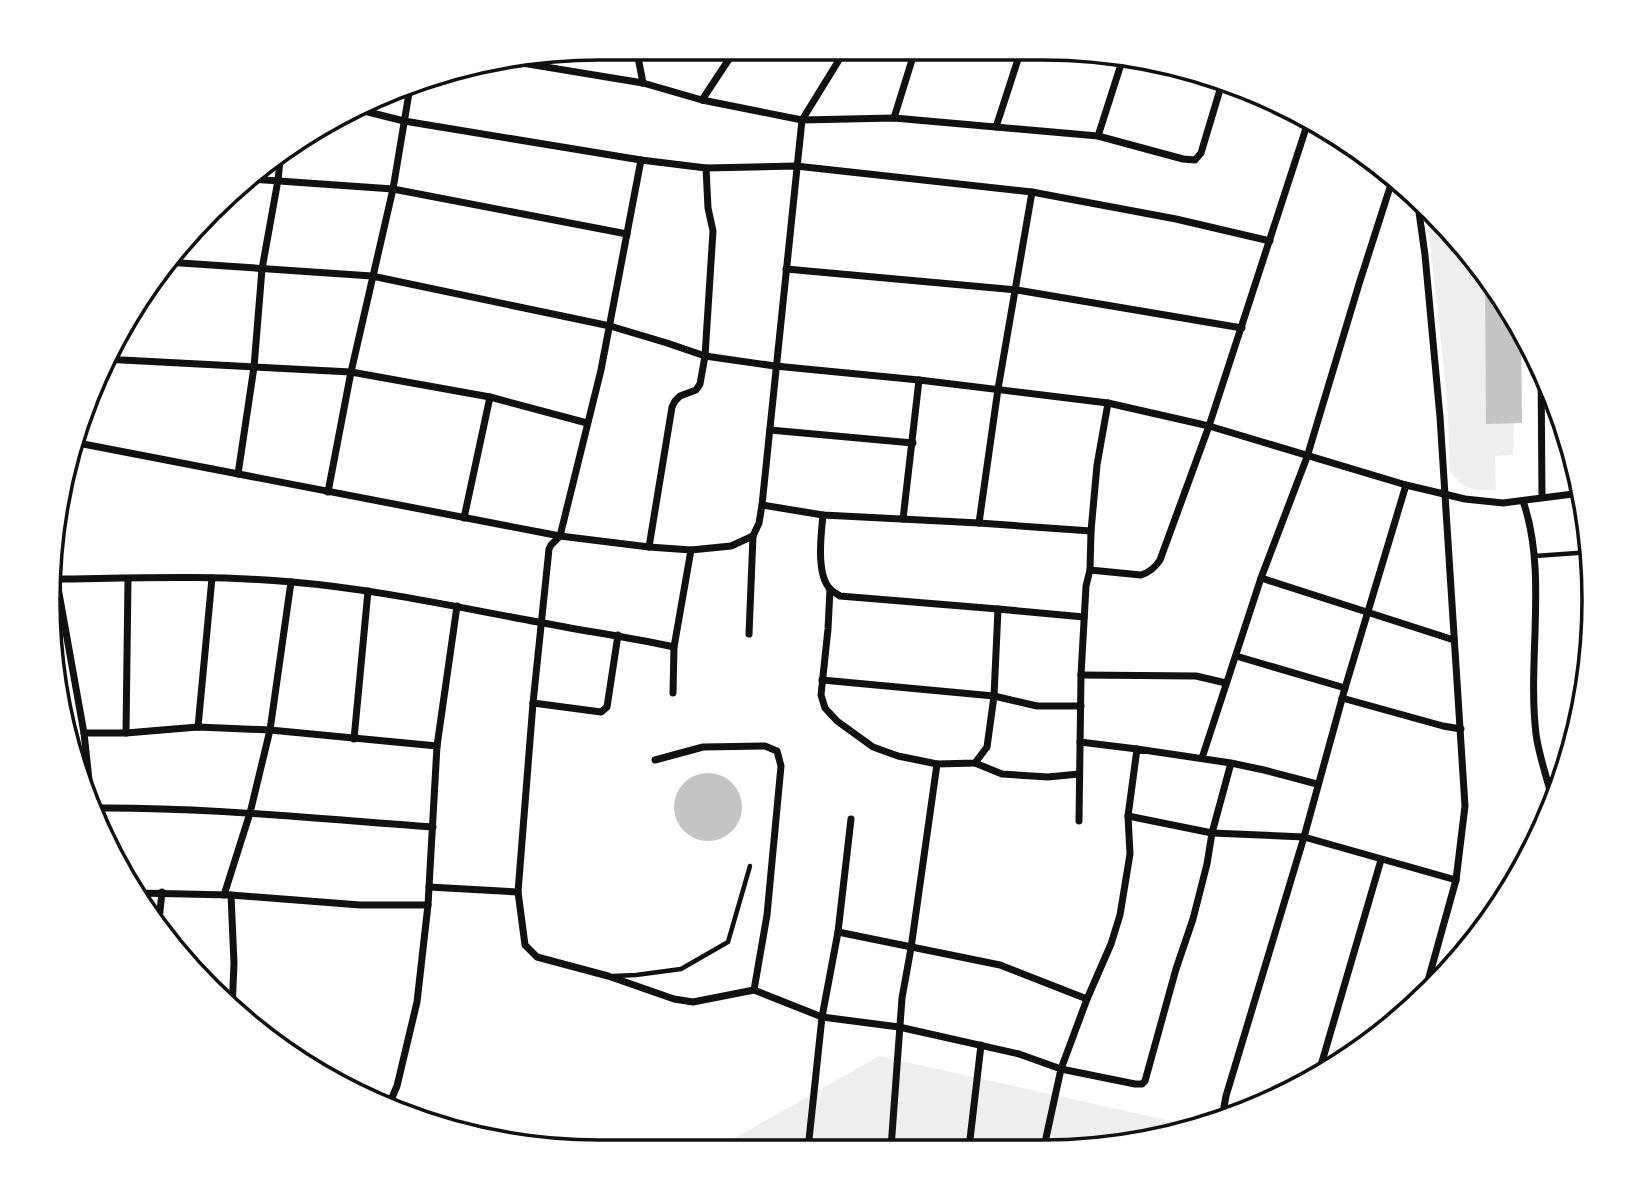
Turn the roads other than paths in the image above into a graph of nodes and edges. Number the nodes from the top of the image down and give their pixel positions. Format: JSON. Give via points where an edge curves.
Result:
{"nodes":[{"id":1,"x":639,"y":60,"type":"edge"},
{"id":2,"x":728,"y":60,"type":"edge"},
{"id":3,"x":839,"y":60,"type":"edge"},
{"id":4,"x":912,"y":60,"type":"edge"},
{"id":5,"x":1018,"y":60,"type":"edge"},
{"id":6,"x":528,"y":64,"type":"edge"},
{"id":7,"x":1121,"y":65,"type":"edge"},
{"id":8,"x":643,"y":83,"type":"junction"},
{"id":9,"x":1220,"y":90,"type":"edge"},
{"id":10,"x":409,"y":95,"type":"edge"},
{"id":11,"x":702,"y":100,"type":"junction"},
{"id":12,"x":368,"y":112,"type":"edge"},
{"id":13,"x":894,"y":118,"type":"junction"},
{"id":14,"x":802,"y":120,"type":"junction"},
{"id":15,"x":404,"y":121,"type":"junction"},
{"id":16,"x":996,"y":127,"type":"junction"},
{"id":17,"x":1306,"y":129,"type":"edge"},
{"id":18,"x":1098,"y":136,"type":"junction"},
{"id":19,"x":641,"y":160,"type":"junction"},
{"id":20,"x":280,"y":165,"type":"edge"},
{"id":21,"x":796,"y":166,"type":"junction"},
{"id":22,"x":706,"y":168,"type":"junction"},
{"id":23,"x":261,"y":179,"type":"edge"},
{"id":24,"x":278,"y":180,"type":"junction"},
{"id":25,"x":1390,"y":187,"type":"edge"},
{"id":26,"x":393,"y":189,"type":"junction"},
{"id":27,"x":1032,"y":192,"type":"junction"},
{"id":28,"x":1419,"y":214,"type":"edge"},
{"id":29,"x":627,"y":234,"type":"junction"},
{"id":30,"x":1270,"y":241,"type":"junction"},
{"id":31,"x":178,"y":263,"type":"edge"},
{"id":32,"x":262,"y":269,"type":"junction"},
{"id":33,"x":786,"y":269,"type":"junction"},
{"id":34,"x":372,"y":276,"type":"junction"},
{"id":35,"x":1017,"y":290,"type":"junction"},
{"id":36,"x":610,"y":326,"type":"junction"},
{"id":37,"x":1242,"y":328,"type":"junction"},
{"id":38,"x":705,"y":356,"type":"junction"},
{"id":39,"x":116,"y":360,"type":"edge"},
{"id":40,"x":775,"y":366,"type":"junction"},
{"id":41,"x":254,"y":367,"type":"junction"},
{"id":42,"x":351,"y":372,"type":"junction"},
{"id":43,"x":919,"y":380,"type":"junction"},
{"id":44,"x":998,"y":389,"type":"junction"},
{"id":45,"x":1541,"y":396,"type":"edge"},
{"id":46,"x":490,"y":397,"type":"junction"},
{"id":47,"x":1108,"y":403,"type":"junction"},
{"id":48,"x":587,"y":423,"type":"junction"},
{"id":49,"x":1209,"y":426,"type":"junction"},
{"id":50,"x":770,"y":430,"type":"junction"},
{"id":51,"x":913,"y":443,"type":"junction"},
{"id":52,"x":83,"y":444,"type":"edge"},
{"id":53,"x":1307,"y":457,"type":"junction"},
{"id":54,"x":238,"y":474,"type":"junction"},
{"id":55,"x":1406,"y":485,"type":"junction"},
{"id":56,"x":328,"y":492,"type":"junction"},
{"id":57,"x":1445,"y":494,"type":"junction"},
{"id":58,"x":1571,"y":494,"type":"edge"},
{"id":59,"x":1542,"y":497,"type":"junction"},
{"id":60,"x":1523,"y":500,"type":"junction"},
{"id":61,"x":762,"y":505,"type":"junction"},
{"id":62,"x":823,"y":515,"type":"junction"},
{"id":63,"x":464,"y":518,"type":"junction"},
{"id":64,"x":902,"y":519,"type":"junction"},
{"id":65,"x":979,"y":523,"type":"junction"},
{"id":66,"x":1091,"y":531,"type":"junction"},
{"id":67,"x":560,"y":536,"type":"junction"},
{"id":68,"x":753,"y":536,"type":"junction"},
{"id":69,"x":649,"y":547,"type":"junction"},
{"id":70,"x":691,"y":550,"type":"junction"},
{"id":71,"x":1579,"y":553,"type":"edge"},
{"id":72,"x":1535,"y":556,"type":"junction"},
{"id":73,"x":1090,"y":570,"type":"junction"},
{"id":74,"x":212,"y":578,"type":"junction"},
{"id":75,"x":1261,"y":578,"type":"junction"},
{"id":76,"x":61,"y":579,"type":"edge"},
{"id":77,"x":128,"y":579,"type":"junction"},
{"id":78,"x":291,"y":582,"type":"junction"},
{"id":79,"x":830,"y":589,"type":"junction"},
{"id":80,"x":368,"y":591,"type":"junction"},
{"id":81,"x":60,"y":592,"type":"edge"},
{"id":82,"x":457,"y":606,"type":"junction"},
{"id":83,"x":998,"y":609,"type":"junction"},
{"id":84,"x":1368,"y":613,"type":"junction"},
{"id":85,"x":1084,"y":617,"type":"junction"},
{"id":86,"x":541,"y":623,"type":"junction"},
{"id":87,"x":749,"y":634,"type":"dead end"},
{"id":88,"x":618,"y":635,"type":"junction"},
{"id":89,"x":1454,"y":640,"type":"junction"},
{"id":90,"x":674,"y":647,"type":"junction"},
{"id":91,"x":1236,"y":656,"type":"junction"},
{"id":92,"x":1082,"y":675,"type":"junction"},
{"id":93,"x":822,"y":680,"type":"junction"},
{"id":94,"x":1226,"y":683,"type":"junction"},
{"id":95,"x":1345,"y":688,"type":"junction"},
{"id":96,"x":673,"y":693,"type":"dead end"},
{"id":97,"x":994,"y":696,"type":"junction"},
{"id":98,"x":1342,"y":698,"type":"junction"},
{"id":99,"x":533,"y":703,"type":"junction"},
{"id":100,"x":1080,"y":706,"type":"junction"},
{"id":101,"x":198,"y":727,"type":"junction"},
{"id":102,"x":1461,"y":729,"type":"junction"},
{"id":103,"x":270,"y":730,"type":"junction"},
{"id":104,"x":85,"y":733,"type":"junction"},
{"id":105,"x":126,"y":733,"type":"junction"},
{"id":106,"x":354,"y":739,"type":"junction"},
{"id":107,"x":1080,"y":742,"type":"junction"},
{"id":108,"x":438,"y":746,"type":"junction"},
{"id":109,"x":1137,"y":749,"type":"junction"},
{"id":110,"x":1202,"y":758,"type":"junction"},
{"id":111,"x":655,"y":760,"type":"dead end"},
{"id":112,"x":975,"y":763,"type":"junction"},
{"id":113,"x":1231,"y":763,"type":"junction"},
{"id":114,"x":937,"y":764,"type":"junction"},
{"id":115,"x":1079,"y":774,"type":"junction"},
{"id":116,"x":89,"y":776,"type":"edge"},
{"id":117,"x":1317,"y":783,"type":"junction"},
{"id":118,"x":1548,"y":784,"type":"edge"},
{"id":119,"x":103,"y":811,"type":"edge"},
{"id":120,"x":250,"y":813,"type":"junction"},
{"id":121,"x":1128,"y":816,"type":"junction"},
{"id":122,"x":852,"y":819,"type":"dead end"},
{"id":123,"x":1079,"y":821,"type":"dead end"},
{"id":124,"x":433,"y":827,"type":"junction"},
{"id":125,"x":1212,"y":833,"type":"junction"},
{"id":126,"x":1304,"y":837,"type":"junction"},
{"id":127,"x":1381,"y":860,"type":"junction"},
{"id":128,"x":750,"y":866,"type":"dead end"},
{"id":129,"x":1456,"y":880,"type":"junction"},
{"id":130,"x":429,"y":887,"type":"junction"},
{"id":131,"x":146,"y":892,"type":"edge"},
{"id":132,"x":162,"y":892,"type":"junction"},
{"id":133,"x":518,"y":892,"type":"junction"},
{"id":134,"x":228,"y":895,"type":"junction"},
{"id":135,"x":428,"y":905,"type":"junction"},
{"id":136,"x":160,"y":912,"type":"edge"},
{"id":137,"x":838,"y":932,"type":"junction"},
{"id":138,"x":911,"y":948,"type":"junction"},
{"id":139,"x":1430,"y":974,"type":"edge"},
{"id":140,"x":608,"y":976,"type":"junction"},
{"id":141,"x":754,"y":990,"type":"junction"},
{"id":142,"x":233,"y":995,"type":"edge"},
{"id":143,"x":1087,"y":999,"type":"junction"},
{"id":144,"x":822,"y":1017,"type":"junction"},
{"id":145,"x":899,"y":1027,"type":"junction"},
{"id":146,"x":981,"y":1045,"type":"junction"},
{"id":147,"x":1323,"y":1060,"type":"edge"},
{"id":148,"x":1061,"y":1069,"type":"junction"},
{"id":149,"x":392,"y":1098,"type":"edge"},
{"id":150,"x":1226,"y":1107,"type":"edge"},
{"id":151,"x":809,"y":1140,"type":"edge"},
{"id":152,"x":892,"y":1140,"type":"edge"},
{"id":153,"x":970,"y":1140,"type":"edge"},
{"id":154,"x":1046,"y":1140,"type":"edge"}],
"edges":[{"from":1,"to":8,"type":"street"},
{"from":2,"to":11,"type":"street"},
{"from":3,"to":14,"type":"street"},
{"from":4,"to":13,"type":"street"},
{"from":5,"to":16,"type":"street"},
{"from":6,"to":8,"type":"street"},
{"from":7,"to":18,"type":"street"},
{"from":8,"to":11,"type":"street"},
{"from":9,"to":18,"type":"street","via":[[1195,160]]},
{"from":10,"to":15,"type":"street"},
{"from":11,"to":14,"type":"street"},
{"from":12,"to":15,"type":"street"},
{"from":13,"to":14,"type":"street"},
{"from":13,"to":16,"type":"street"},
{"from":14,"to":21,"type":"street"},
{"from":15,"to":19,"type":"street"},
{"from":15,"to":26,"type":"street"},
{"from":16,"to":18,"type":"street"},
{"from":17,"to":30,"type":"street"},
{"from":19,"to":22,"type":"street"},
{"from":19,"to":29,"type":"street"},
{"from":20,"to":24,"type":"street"},
{"from":21,"to":22,"type":"street"},
{"from":21,"to":27,"type":"street"},
{"from":21,"to":33,"type":"street"},
{"from":22,"to":38,"type":"street","via":[[713,232]]},
{"from":23,"to":24,"type":"street"},
{"from":24,"to":26,"type":"street"},
{"from":24,"to":32,"type":"street"},
{"from":25,"to":53,"type":"street"},
{"from":26,"to":29,"type":"street"},
{"from":26,"to":34,"type":"street"},
{"from":27,"to":30,"type":"street"},
{"from":27,"to":35,"type":"street"},
{"from":28,"to":57,"type":"street"},
{"from":29,"to":36,"type":"street"},
{"from":30,"to":37,"type":"street"},
{"from":31,"to":32,"type":"street"},
{"from":32,"to":34,"type":"street"},
{"from":32,"to":41,"type":"street"},
{"from":33,"to":35,"type":"street"},
{"from":33,"to":40,"type":"street"},
{"from":34,"to":36,"type":"street"},
{"from":34,"to":42,"type":"street"},
{"from":35,"to":37,"type":"street"},
{"from":35,"to":44,"type":"street"},
{"from":36,"to":38,"type":"street"},
{"from":36,"to":48,"type":"street"},
{"from":37,"to":49,"type":"street"},
{"from":38,"to":40,"type":"street"},
{"from":38,"to":69,"type":"street","via":[[700,384],[672,407]]},
{"from":39,"to":41,"type":"street"},
{"from":40,"to":43,"type":"street"},
{"from":40,"to":50,"type":"street"},
{"from":41,"to":42,"type":"street"},
{"from":41,"to":54,"type":"street"},
{"from":42,"to":46,"type":"street"},
{"from":42,"to":56,"type":"street"},
{"from":43,"to":44,"type":"street"},
{"from":43,"to":51,"type":"street"},
{"from":44,"to":47,"type":"street"},
{"from":44,"to":65,"type":"street"},
{"from":45,"to":59,"type":"street"},
{"from":46,"to":48,"type":"street"},
{"from":46,"to":63,"type":"street"},
{"from":47,"to":49,"type":"street"},
{"from":47,"to":66,"type":"street"},
{"from":48,"to":67,"type":"street"},
{"from":49,"to":53,"type":"street"},
{"from":49,"to":73,"type":"street","via":[[1156,568],[1141,575]]},
{"from":50,"to":51,"type":"street"},
{"from":50,"to":61,"type":"street"},
{"from":51,"to":64,"type":"street"},
{"from":52,"to":54,"type":"street"},
{"from":53,"to":55,"type":"street"},
{"from":53,"to":75,"type":"street"},
{"from":54,"to":56,"type":"street"},
{"from":55,"to":57,"type":"street"},
{"from":55,"to":84,"type":"street"},
{"from":56,"to":63,"type":"street"},
{"from":57,"to":60,"type":"street","via":[[1503,503]]},
{"from":57,"to":89,"type":"street"},
{"from":58,"to":59,"type":"street"},
{"from":59,"to":60,"type":"street"},
{"from":60,"to":72,"type":"street"},
{"from":61,"to":62,"type":"street"},
{"from":61,"to":68,"type":"street"},
{"from":62,"to":64,"type":"street"},
{"from":62,"to":79,"type":"street","via":[[821,554]]},
{"from":63,"to":67,"type":"street"},
{"from":64,"to":65,"type":"street"},
{"from":65,"to":66,"type":"street"},
{"from":66,"to":73,"type":"street"},
{"from":67,"to":69,"type":"street"},
{"from":67,"to":86,"type":"street","via":[[549,549]]},
{"from":68,"to":70,"type":"street","via":[[731,546]]},
{"from":68,"to":87,"type":"street"},
{"from":69,"to":70,"type":"street"},
{"from":70,"to":90,"type":"street"},
{"from":71,"to":72,"type":"lane"},
{"from":72,"to":118,"type":"street","via":[[1536,736]]},
{"from":73,"to":85,"type":"street"},
{"from":74,"to":77,"type":"street"},
{"from":74,"to":78,"type":"street"},
{"from":74,"to":101,"type":"street"},
{"from":75,"to":84,"type":"street"},
{"from":75,"to":91,"type":"street"},
{"from":76,"to":77,"type":"street"},
{"from":77,"to":105,"type":"street"},
{"from":78,"to":80,"type":"street"},
{"from":78,"to":103,"type":"street"},
{"from":79,"to":83,"type":"street","via":[[840,596]]},
{"from":79,"to":93,"type":"street"},
{"from":80,"to":82,"type":"street"},
{"from":80,"to":106,"type":"street"},
{"from":81,"to":104,"type":"street"},
{"from":82,"to":86,"type":"street"},
{"from":82,"to":108,"type":"street"},
{"from":83,"to":85,"type":"street"},
{"from":83,"to":97,"type":"street"},
{"from":84,"to":89,"type":"street"},
{"from":84,"to":95,"type":"street"},
{"from":85,"to":92,"type":"street"},
{"from":86,"to":88,"type":"street"},
{"from":86,"to":99,"type":"street"},
{"from":88,"to":90,"type":"street"},
{"from":88,"to":99,"type":"street","via":[[604,710]]},
{"from":89,"to":102,"type":"street"},
{"from":90,"to":96,"type":"street"},
{"from":91,"to":94,"type":"street"},
{"from":91,"to":95,"type":"street"},
{"from":92,"to":94,"type":"street","via":[[1196,676]]},
{"from":92,"to":100,"type":"street"},
{"from":93,"to":97,"type":"street"},
{"from":93,"to":114,"type":"street","via":[[825,708],[851,732],[898,757]]},
{"from":94,"to":110,"type":"street"},
{"from":95,"to":98,"type":"street"},
{"from":97,"to":100,"type":"street","via":[[1037,706]]},
{"from":97,"to":112,"type":"street","via":[[987,747]]},
{"from":98,"to":102,"type":"street"},
{"from":98,"to":117,"type":"street"},
{"from":99,"to":133,"type":"street"},
{"from":100,"to":107,"type":"street"},
{"from":101,"to":103,"type":"street"},
{"from":101,"to":105,"type":"street"},
{"from":102,"to":129,"type":"street","via":[[1465,806]]},
{"from":103,"to":106,"type":"street"},
{"from":103,"to":120,"type":"street"},
{"from":104,"to":105,"type":"street"},
{"from":104,"to":116,"type":"street"},
{"from":106,"to":108,"type":"street"},
{"from":107,"to":109,"type":"street"},
{"from":107,"to":115,"type":"street"},
{"from":108,"to":124,"type":"street"},
{"from":109,"to":110,"type":"street"},
{"from":109,"to":121,"type":"street"},
{"from":110,"to":113,"type":"street"},
{"from":111,"to":141,"type":"street","via":[[703,747],[765,746],[777,751],[781,766],[767,915]]},
{"from":112,"to":114,"type":"street"},
{"from":112,"to":115,"type":"street","via":[[1002,774]]},
{"from":113,"to":117,"type":"street"},
{"from":113,"to":125,"type":"street"},
{"from":114,"to":138,"type":"street"},
{"from":115,"to":123,"type":"street"},
{"from":117,"to":126,"type":"street"},
{"from":119,"to":120,"type":"street","via":[[125,808]]},
{"from":120,"to":124,"type":"street"},
{"from":120,"to":134,"type":"street"},
{"from":121,"to":125,"type":"street"},
{"from":121,"to":143,"type":"street","via":[[1130,853],[1120,915]]},
{"from":122,"to":137,"type":"street"},
{"from":124,"to":130,"type":"street"},
{"from":125,"to":126,"type":"street"},
{"from":125,"to":148,"type":"street","via":[[1208,864],[1148,1077],[1135,1084]]},
{"from":126,"to":127,"type":"street"},
{"from":126,"to":150,"type":"street"},
{"from":127,"to":129,"type":"street"},
{"from":127,"to":147,"type":"street"},
{"from":128,"to":140,"type":"lane","via":[[728,942],[681,969]]},
{"from":129,"to":139,"type":"street"},
{"from":130,"to":133,"type":"street"},
{"from":130,"to":135,"type":"street"},
{"from":131,"to":132,"type":"street"},
{"from":132,"to":134,"type":"street"},
{"from":132,"to":136,"type":"street"},
{"from":133,"to":140,"type":"street","via":[[526,945],[537,957]]},
{"from":134,"to":135,"type":"street"},
{"from":134,"to":142,"type":"street"},
{"from":135,"to":149,"type":"street","via":[[417,1002]]},
{"from":137,"to":138,"type":"street"},
{"from":137,"to":144,"type":"street"},
{"from":138,"to":143,"type":"street","via":[[1000,965]]},
{"from":138,"to":145,"type":"street"},
{"from":140,"to":141,"type":"street","via":[[693,1002]]},
{"from":141,"to":144,"type":"street"},
{"from":143,"to":148,"type":"street"},
{"from":144,"to":145,"type":"street"},
{"from":144,"to":151,"type":"street"},
{"from":145,"to":146,"type":"street"},
{"from":145,"to":152,"type":"street"},
{"from":146,"to":148,"type":"street"},
{"from":146,"to":153,"type":"street"},
{"from":148,"to":154,"type":"street"}]}
